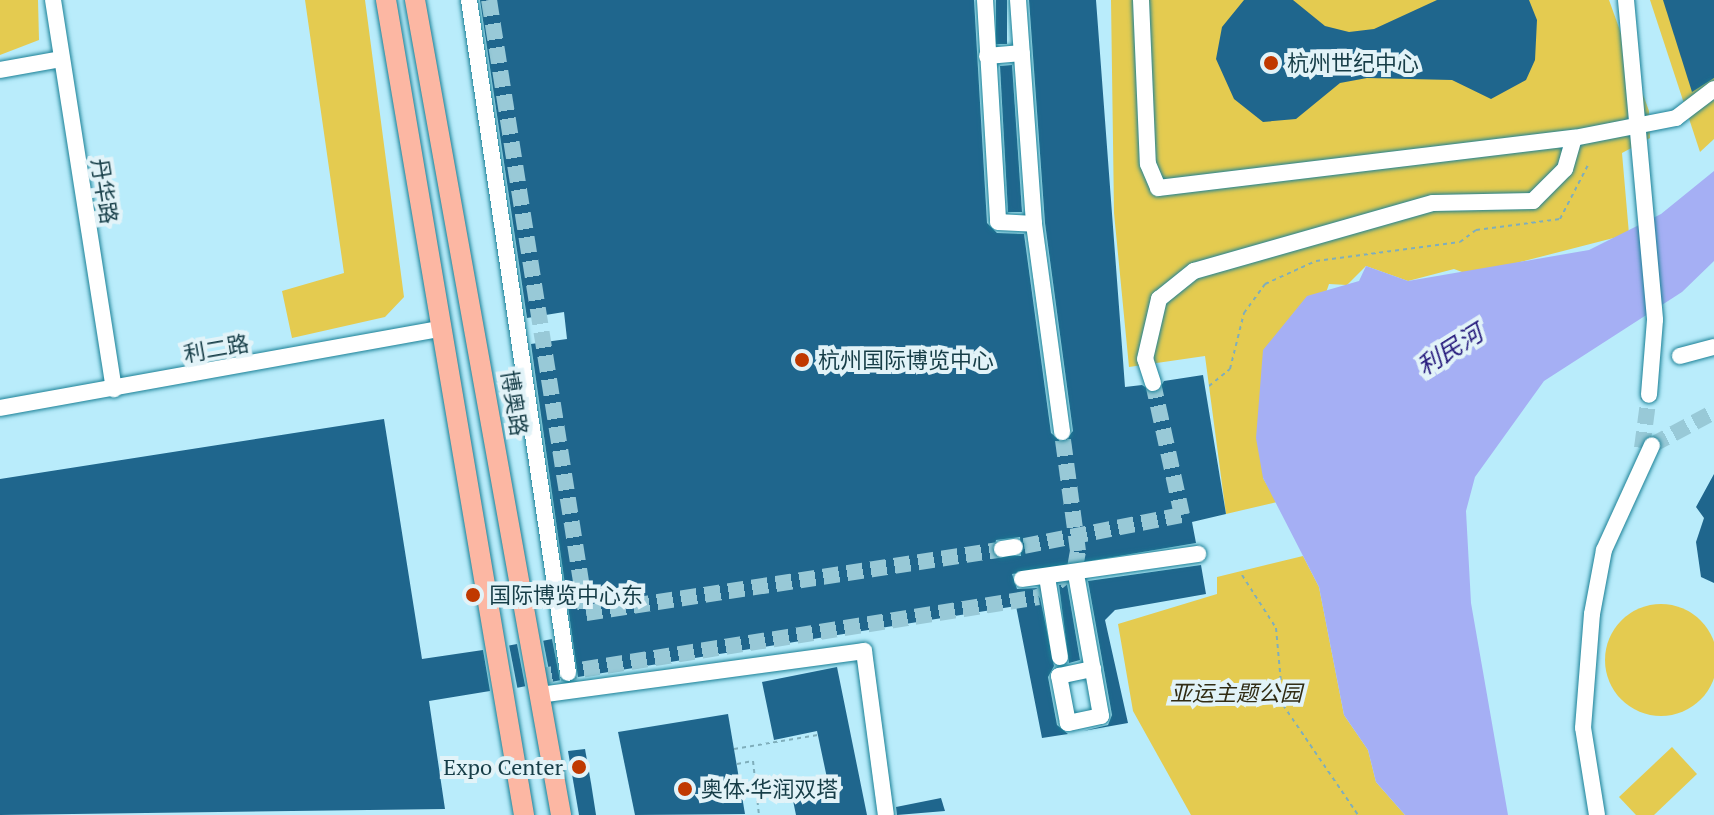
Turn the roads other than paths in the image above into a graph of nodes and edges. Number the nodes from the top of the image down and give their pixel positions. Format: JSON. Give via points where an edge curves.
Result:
{"nodes":[{"id":1,"x":53,"y":0,"type":"edge"},
{"id":2,"x":386,"y":0,"type":"edge"},
{"id":3,"x":415,"y":0,"type":"edge"},
{"id":4,"x":469,"y":0,"type":"edge"},
{"id":5,"x":985,"y":0,"type":"edge"},
{"id":6,"x":1018,"y":0,"type":"edge"},
{"id":7,"x":1141,"y":0,"type":"edge"},
{"id":8,"x":1626,"y":0,"type":"edge"},
{"id":9,"x":1022,"y":53,"type":"junction"},
{"id":10,"x":987,"y":56,"type":"junction"},
{"id":11,"x":61,"y":59,"type":"junction"},
{"id":12,"x":0,"y":70,"type":"edge"},
{"id":13,"x":1714,"y":89,"type":"edge"},
{"id":14,"x":1639,"y":121,"type":"junction"},
{"id":15,"x":1574,"y":138,"type":"junction"},
{"id":16,"x":1034,"y":224,"type":"junction"},
{"id":17,"x":440,"y":329,"type":"junction"},
{"id":18,"x":1714,"y":347,"type":"edge"},
{"id":19,"x":1680,"y":356,"type":"dead end"},
{"id":20,"x":1153,"y":383,"type":"tunnel mouth"},
{"id":21,"x":114,"y":389,"type":"junction"},
{"id":22,"x":1649,"y":395,"type":"tunnel mouth"},
{"id":23,"x":0,"y":408,"type":"edge"},
{"id":24,"x":1062,"y":432,"type":"tunnel mouth"},
{"id":25,"x":1645,"y":451,"type":"tunnel mouth"},
{"id":26,"x":1198,"y":554,"type":"dead end"},
{"id":27,"x":1076,"y":574,"type":"junction"},
{"id":28,"x":1047,"y":577,"type":"junction"},
{"id":29,"x":1022,"y":579,"type":"dead end"},
{"id":30,"x":1060,"y":657,"type":"dead end"},
{"id":31,"x":1093,"y":669,"type":"dead end"},
{"id":32,"x":568,"y":673,"type":"dead end"},
{"id":33,"x":539,"y":695,"type":"junction"},
{"id":34,"x":524,"y":815,"type":"edge"},
{"id":35,"x":561,"y":815,"type":"edge"},
{"id":36,"x":886,"y":815,"type":"edge"},
{"id":37,"x":1597,"y":815,"type":"edge"}],
"edges":[{"from":1,"to":11,"type":"street","name":"丹华路"},
{"from":2,"to":17,"type":"main road"},
{"from":3,"to":33,"type":"main road","name":"博奥路"},
{"from":4,"to":32,"type":"street"},
{"from":5,"to":10,"type":"street"},
{"from":6,"to":9,"type":"street"},
{"from":7,"to":15,"type":"street","via":[[1148,164],[1158,188]]},
{"from":8,"to":14,"type":"street"},
{"from":9,"to":10,"type":"street"},
{"from":9,"to":16,"type":"street"},
{"from":10,"to":16,"type":"street","via":[[998,222]]},
{"from":11,"to":12,"type":"street"},
{"from":11,"to":21,"type":"street","name":"丹华路"},
{"from":13,"to":14,"type":"street","via":[[1676,118]]},
{"from":14,"to":15,"type":"street"},
{"from":14,"to":22,"type":"street","via":[[1655,320]]},
{"from":15,"to":20,"type":"street","via":[[1565,169],[1533,201],[1433,203],[1194,271],[1159,299],[1145,359]]},
{"from":16,"to":24,"type":"street"},
{"from":17,"to":21,"type":"street","name":"利二路"},
{"from":17,"to":34,"type":"main road"},
{"from":18,"to":19,"type":"street"},
{"from":21,"to":23,"type":"street","name":"利二路"},
{"from":25,"to":37,"type":"street","via":[[1604,550],[1592,614],[1583,728]]},
{"from":26,"to":27,"type":"street"},
{"from":27,"to":28,"type":"street"},
{"from":27,"to":31,"type":"street"},
{"from":28,"to":29,"type":"street"},
{"from":28,"to":30,"type":"street"},
{"from":33,"to":35,"type":"main road","name":"博奥路"},
{"from":33,"to":36,"type":"street","via":[[864,651]]}]}
